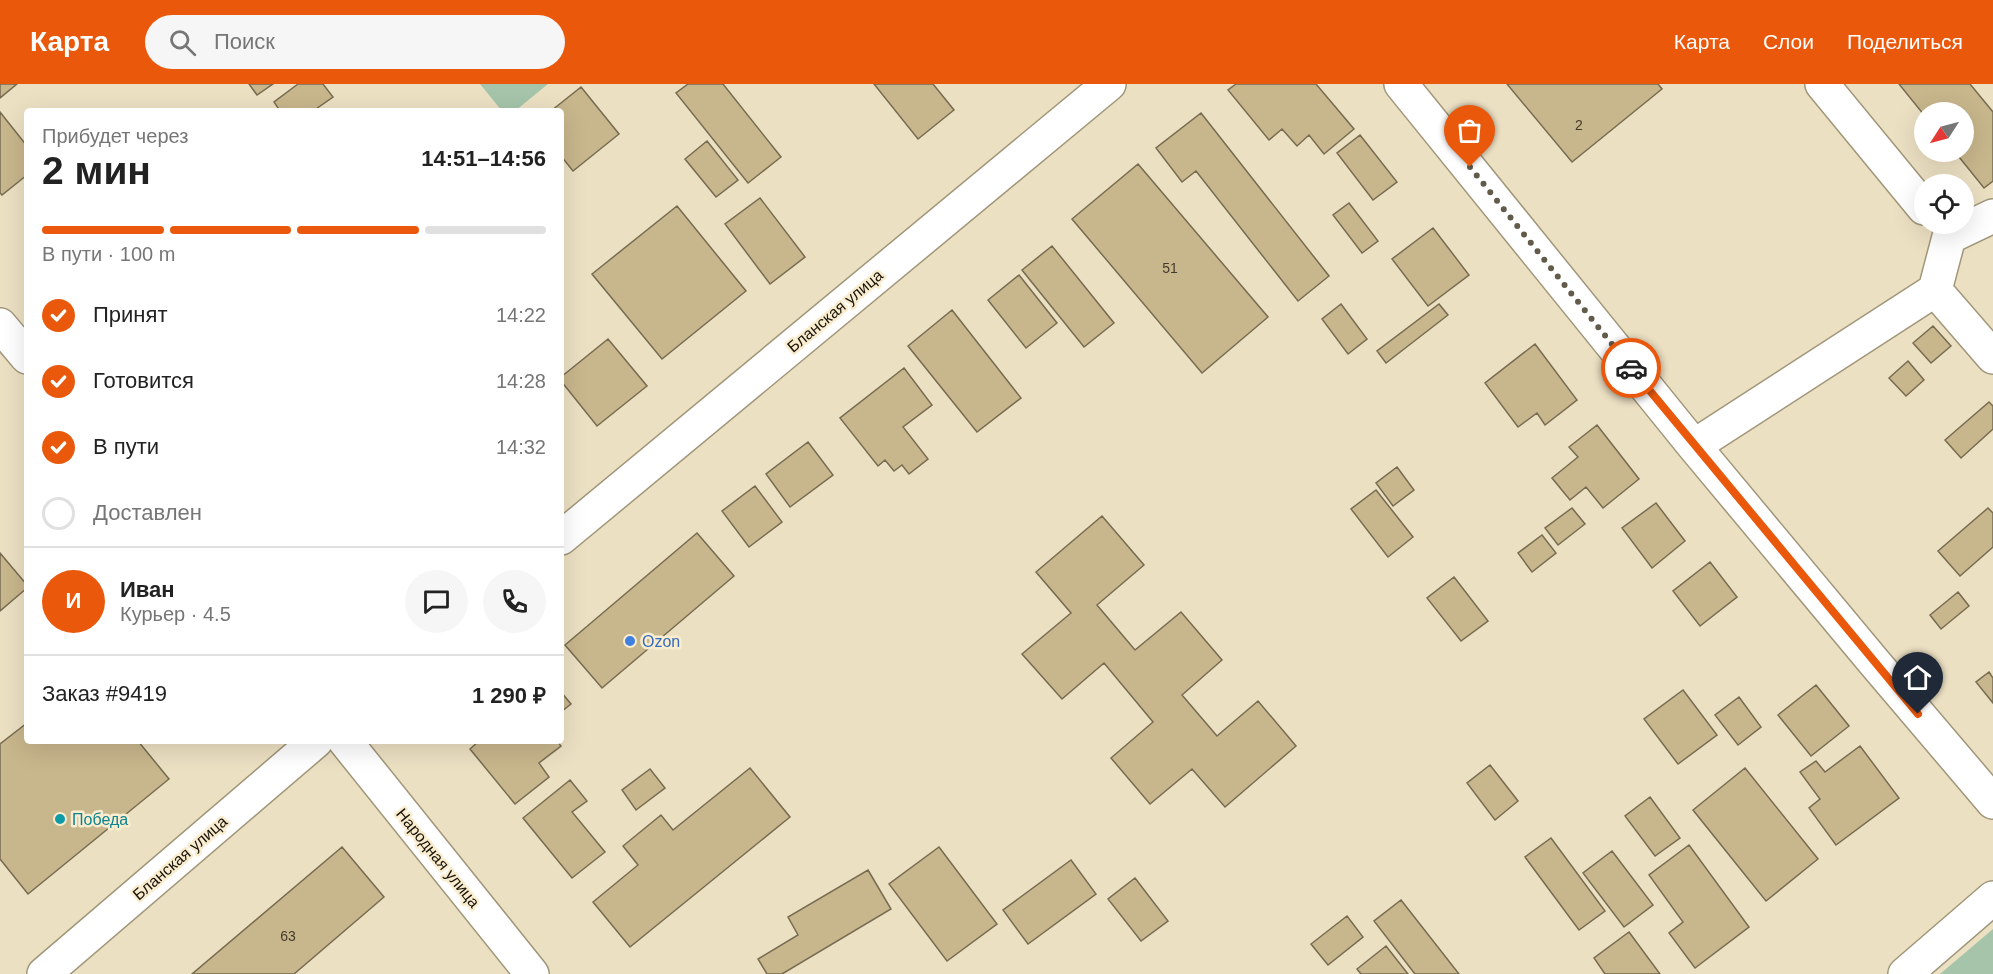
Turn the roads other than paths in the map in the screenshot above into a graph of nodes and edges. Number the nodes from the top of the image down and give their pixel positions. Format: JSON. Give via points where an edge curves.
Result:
{"nodes":[{"id":1,"x":1109,"y":84,"type":"edge"},
{"id":2,"x":1401,"y":84,"type":"edge"},
{"id":3,"x":1822,"y":84,"type":"edge"},
{"id":4,"x":1914,"y":196,"type":"edge"},
{"id":5,"x":1993,"y":216,"type":"edge"},
{"id":6,"x":1974,"y":221,"type":"edge"},
{"id":7,"x":1942,"y":234,"type":"edge"},
{"id":8,"x":1935,"y":290,"type":"junction"},
{"id":9,"x":0,"y":325,"type":"edge"},
{"id":10,"x":24,"y":353,"type":"edge"},
{"id":11,"x":1993,"y":357,"type":"edge"},
{"id":12,"x":1694,"y":446,"type":"junction"},
{"id":13,"x":564,"y":536,"type":"edge"},
{"id":14,"x":312,"y":744,"type":"edge"},
{"id":15,"x":347,"y":744,"type":"edge"},
{"id":16,"x":1993,"y":802,"type":"edge"},
{"id":17,"x":1993,"y":898,"type":"edge"},
{"id":18,"x":44,"y":974,"type":"edge"},
{"id":19,"x":532,"y":974,"type":"edge"},
{"id":20,"x":1905,"y":974,"type":"edge"}],
"edges":[{"from":1,"to":13,"type":"street","name":"Бланская улица"},
{"from":2,"to":12,"type":"street"},
{"from":3,"to":4,"type":"street"},
{"from":5,"to":6,"type":"street"},
{"from":7,"to":8,"type":"street"},
{"from":8,"to":11,"type":"street"},
{"from":8,"to":12,"type":"street"},
{"from":9,"to":10,"type":"street"},
{"from":12,"to":16,"type":"street"},
{"from":14,"to":18,"type":"street","name":"Бланская улица"},
{"from":15,"to":19,"type":"street","name":"Народная улица"},
{"from":17,"to":20,"type":"street"}]}
